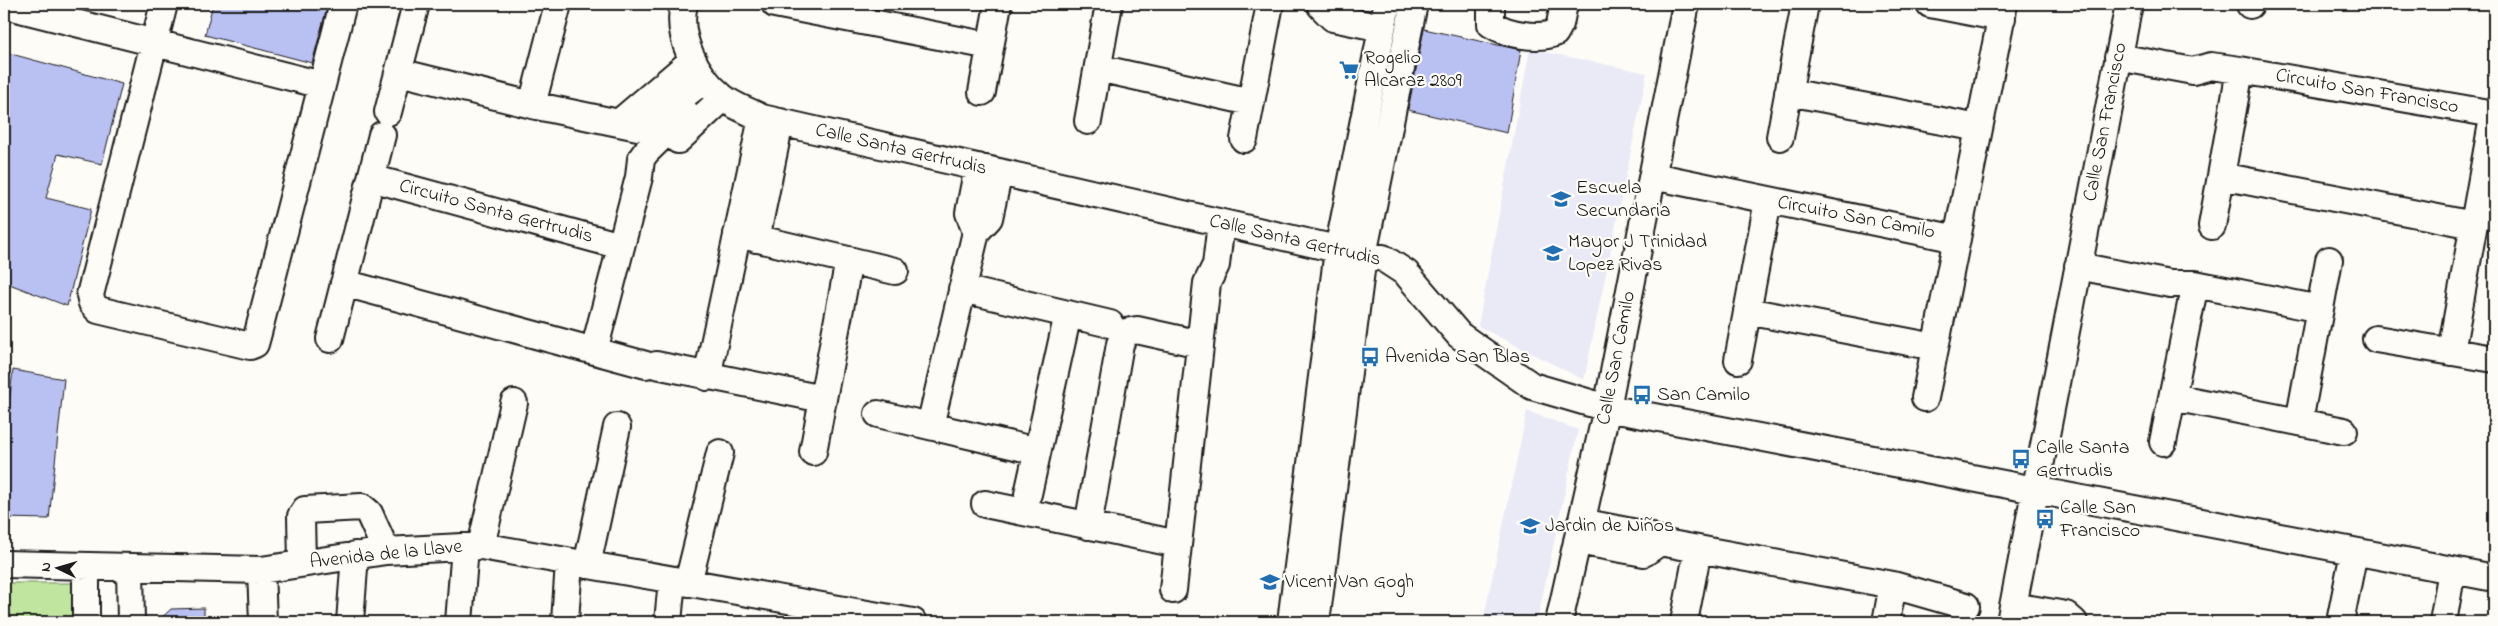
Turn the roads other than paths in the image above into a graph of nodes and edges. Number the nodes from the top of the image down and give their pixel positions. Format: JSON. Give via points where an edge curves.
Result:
{"nodes":[{"id":1,"x":164,"y":4,"type":"edge"},
{"id":2,"x":343,"y":4,"type":"edge"},
{"id":3,"x":416,"y":4,"type":"edge"},
{"id":4,"x":558,"y":4,"type":"edge"},
{"id":5,"x":684,"y":4,"type":"edge"},
{"id":6,"x":776,"y":4,"type":"edge"},
{"id":7,"x":998,"y":4,"type":"edge"},
{"id":8,"x":1109,"y":4,"type":"edge"},
{"id":9,"x":1270,"y":4,"type":"edge"},
{"id":10,"x":1320,"y":4,"type":"edge"},
{"id":11,"x":1348,"y":4,"type":"edge"},
{"id":12,"x":1414,"y":4,"type":"edge"},
{"id":13,"x":1491,"y":4,"type":"edge"},
{"id":14,"x":1564,"y":4,"type":"edge"},
{"id":15,"x":1686,"y":4,"type":"edge"},
{"id":16,"x":1805,"y":4,"type":"edge"},
{"id":17,"x":1930,"y":4,"type":"edge"},
{"id":18,"x":2129,"y":4,"type":"edge"},
{"id":19,"x":4,"y":6,"type":"edge"},
{"id":20,"x":815,"y":8,"type":"edge"},
{"id":21,"x":2003,"y":11,"type":"edge"},
{"id":22,"x":1385,"y":14,"type":"edge"},
{"id":23,"x":153,"y":44,"type":"junction"},
{"id":24,"x":990,"y":46,"type":"junction"},
{"id":25,"x":2120,"y":49,"type":"junction"},
{"id":26,"x":1098,"y":68,"type":"junction"},
{"id":27,"x":2240,"y":70,"type":"junction"},
{"id":28,"x":398,"y":72,"type":"junction"},
{"id":29,"x":708,"y":81,"type":"junction"},
{"id":30,"x":322,"y":85,"type":"junction"},
{"id":31,"x":982,"y":92,"type":"dead end"},
{"id":32,"x":1788,"y":92,"type":"junction"},
{"id":33,"x":1251,"y":102,"type":"junction"},
{"id":34,"x":532,"y":105,"type":"junction"},
{"id":35,"x":2494,"y":113,"type":"edge"},
{"id":36,"x":771,"y":120,"type":"junction"},
{"id":37,"x":1088,"y":121,"type":"dead end"},
{"id":38,"x":1980,"y":128,"type":"junction"},
{"id":39,"x":1780,"y":137,"type":"dead end"},
{"id":40,"x":1244,"y":139,"type":"dead end"},
{"id":41,"x":988,"y":170,"type":"junction"},
{"id":42,"x":2221,"y":176,"type":"junction"},
{"id":43,"x":371,"y":178,"type":"junction"},
{"id":44,"x":1651,"y":184,"type":"junction"},
{"id":45,"x":1767,"y":207,"type":"junction"},
{"id":46,"x":1213,"y":221,"type":"junction"},
{"id":47,"x":2474,"y":225,"type":"junction"},
{"id":48,"x":2212,"y":226,"type":"dead end"},
{"id":49,"x":747,"y":237,"type":"junction"},
{"id":50,"x":1957,"y":239,"type":"junction"},
{"id":51,"x":621,"y":246,"type":"junction"},
{"id":52,"x":1350,"y":253,"type":"junction"},
{"id":53,"x":849,"y":260,"type":"junction"},
{"id":54,"x":2329,"y":260,"type":"dead end"},
{"id":55,"x":2078,"y":266,"type":"junction"},
{"id":56,"x":894,"y":271,"type":"dead end"},
{"id":57,"x":344,"y":283,"type":"junction"},
{"id":58,"x":2195,"y":284,"type":"junction"},
{"id":59,"x":962,"y":289,"type":"junction"},
{"id":60,"x":2320,"y":309,"type":"junction"},
{"id":61,"x":1747,"y":311,"type":"junction"},
{"id":62,"x":1068,"y":314,"type":"junction"},
{"id":63,"x":1110,"y":324,"type":"dead end"},
{"id":64,"x":330,"y":339,"type":"dead end"},
{"id":65,"x":2376,"y":339,"type":"dead end"},
{"id":66,"x":1200,"y":344,"type":"junction"},
{"id":67,"x":1935,"y":347,"type":"junction"},
{"id":68,"x":594,"y":350,"type":"junction"},
{"id":69,"x":2451,"y":352,"type":"junction"},
{"id":70,"x":2494,"y":359,"type":"edge"},
{"id":71,"x":1738,"y":360,"type":"dead end"},
{"id":72,"x":707,"y":376,"type":"junction"},
{"id":73,"x":2173,"y":397,"type":"junction"},
{"id":74,"x":1925,"y":398,"type":"dead end"},
{"id":75,"x":823,"y":399,"type":"junction"},
{"id":76,"x":514,"y":403,"type":"dead end"},
{"id":77,"x":1607,"y":408,"type":"junction"},
{"id":78,"x":878,"y":414,"type":"dead end"},
{"id":79,"x":2299,"y":422,"type":"junction"},
{"id":80,"x":930,"y":426,"type":"junction"},
{"id":81,"x":617,"y":428,"type":"dead end"},
{"id":82,"x":2344,"y":431,"type":"dead end"},
{"id":83,"x":2163,"y":442,"type":"dead end"},
{"id":84,"x":1038,"y":451,"type":"junction"},
{"id":85,"x":813,"y":452,"type":"dead end"},
{"id":86,"x":720,"y":453,"type":"dead end"},
{"id":87,"x":2035,"y":490,"type":"junction"},
{"id":88,"x":1028,"y":494,"type":"dead end"},
{"id":89,"x":985,"y":504,"type":"dead end"},
{"id":90,"x":1088,"y":526,"type":"junction"},
{"id":91,"x":1579,"y":532,"type":"junction"},
{"id":92,"x":1178,"y":544,"type":"junction"},
{"id":93,"x":473,"y":547,"type":"junction"},
{"id":94,"x":1698,"y":550,"type":"junction"},
{"id":95,"x":386,"y":551,"type":"junction"},
{"id":96,"x":2354,"y":552,"type":"junction"},
{"id":97,"x":355,"y":556,"type":"junction"},
{"id":98,"x":302,"y":563,"type":"junction"},
{"id":99,"x":4,"y":564,"type":"edge"},
{"id":100,"x":578,"y":564,"type":"junction"},
{"id":101,"x":94,"y":566,"type":"junction"},
{"id":102,"x":130,"y":567,"type":"junction"},
{"id":103,"x":261,"y":570,"type":"junction"},
{"id":104,"x":2452,"y":570,"type":"junction"},
{"id":105,"x":2494,"y":578,"type":"edge"},
{"id":106,"x":680,"y":582,"type":"junction"},
{"id":107,"x":1893,"y":585,"type":"junction"},
{"id":108,"x":1173,"y":590,"type":"dead end"},
{"id":109,"x":1966,"y":606,"type":"dead end"},
{"id":110,"x":2011,"y":614,"type":"edge"},
{"id":111,"x":86,"y":622,"type":"edge"},
{"id":112,"x":101,"y":622,"type":"edge"},
{"id":113,"x":131,"y":622,"type":"edge"},
{"id":114,"x":263,"y":622,"type":"edge"},
{"id":115,"x":350,"y":622,"type":"edge"},
{"id":116,"x":459,"y":622,"type":"edge"},
{"id":117,"x":564,"y":622,"type":"edge"},
{"id":118,"x":668,"y":622,"type":"edge"},
{"id":119,"x":913,"y":622,"type":"edge"},
{"id":120,"x":1292,"y":622,"type":"edge"},
{"id":121,"x":1316,"y":622,"type":"edge"},
{"id":122,"x":1559,"y":622,"type":"edge"},
{"id":123,"x":1684,"y":622,"type":"edge"},
{"id":124,"x":1886,"y":622,"type":"edge"},
{"id":125,"x":2074,"y":622,"type":"edge"},
{"id":126,"x":2340,"y":622,"type":"edge"},
{"id":127,"x":2443,"y":622,"type":"edge"}],
"edges":[{"from":1,"to":23,"type":"street"},
{"from":2,"to":30,"type":"street"},
{"from":3,"to":28,"type":"street","name":"Circuito Santa Gertrudis"},
{"from":4,"to":34,"type":"street"},
{"from":5,"to":29,"type":"street","via":[[684,39]]},
{"from":6,"to":20,"type":"street"},
{"from":7,"to":24,"type":"street"},
{"from":8,"to":26,"type":"street"},
{"from":9,"to":33,"type":"street"},
{"from":10,"to":22,"type":"street","via":[[1333,18]]},
{"from":11,"to":22,"type":"street"},
{"from":12,"to":52,"type":"street"},
{"from":13,"to":14,"type":"street","via":[[1491,24],[1500,29],[1544,37],[1555,33]]},
{"from":15,"to":44,"type":"street","name":"Calle San Camilo"},
{"from":16,"to":32,"type":"street"},
{"from":17,"to":21,"type":"street","name":"Circuito San Camilo"},
{"from":18,"to":25,"type":"street","name":"Calle San Francisco"},
{"from":19,"to":23,"type":"street"},
{"from":20,"to":24,"type":"street"},
{"from":21,"to":38,"type":"street","name":"Circuito San Camilo"},
{"from":22,"to":52,"type":"street"},
{"from":23,"to":30,"type":"street"},
{"from":23,"to":30,"type":"street","via":[[90,295],[98,310],[250,346],[254,344]]},
{"from":24,"to":31,"type":"street"},
{"from":25,"to":27,"type":"street","name":"Circuito San Francisco","via":[[2193,71],[2211,66]]},
{"from":25,"to":55,"type":"street","name":"Calle San Francisco"},
{"from":26,"to":33,"type":"street"},
{"from":26,"to":37,"type":"street"},
{"from":27,"to":35,"type":"street","name":"Circuito San Francisco"},
{"from":27,"to":42,"type":"street"},
{"from":28,"to":34,"type":"street"},
{"from":28,"to":43,"type":"street","name":"Circuito Santa Gertrudis"},
{"from":29,"to":34,"type":"street","via":[[620,122]]},
{"from":29,"to":36,"type":"street","name":"Calle Santa Gertrudis"},
{"from":29,"to":51,"type":"street","name":"Circuito Santa Gertrudis","via":[[639,177]]},
{"from":32,"to":38,"type":"street"},
{"from":32,"to":39,"type":"street"},
{"from":33,"to":40,"type":"street"},
{"from":35,"to":47,"type":"street","name":"Circuito San Francisco"},
{"from":36,"to":41,"type":"street","name":"Calle Santa Gertrudis"},
{"from":36,"to":49,"type":"street"},
{"from":38,"to":50,"type":"street","name":"Circuito San Camilo"},
{"from":41,"to":46,"type":"street","name":"Calle Santa Gertrudis"},
{"from":41,"to":59,"type":"street","via":[[969,213],[976,232]]},
{"from":42,"to":47,"type":"street"},
{"from":42,"to":48,"type":"street"},
{"from":43,"to":51,"type":"street","name":"Circuito Santa Gertrudis"},
{"from":43,"to":57,"type":"street","name":"Circuito Santa Gertrudis"},
{"from":44,"to":45,"type":"street","name":"Circuito San Camilo"},
{"from":44,"to":77,"type":"street","name":"Calle San Camilo"},
{"from":45,"to":50,"type":"street","name":"Circuito San Camilo"},
{"from":45,"to":61,"type":"street","name":"Circuito San Camilo"},
{"from":46,"to":52,"type":"street","name":"Calle Santa Gertrudis"},
{"from":46,"to":66,"type":"street","via":[[1199,264],[1207,283]]},
{"from":47,"to":69,"type":"street","name":"Circuito San Francisco"},
{"from":49,"to":53,"type":"street"},
{"from":49,"to":72,"type":"street"},
{"from":50,"to":67,"type":"street","name":"Circuito San Camilo"},
{"from":51,"to":68,"type":"street","name":"Circuito Santa Gertrudis"},
{"from":52,"to":77,"type":"street","name":"Calle Santa Gertrudis","via":[[1383,258],[1406,273],[1459,335],[1532,386]]},
{"from":52,"to":120,"type":"street"},
{"from":52,"to":121,"type":"street"},
{"from":53,"to":56,"type":"street"},
{"from":53,"to":75,"type":"street"},
{"from":54,"to":60,"type":"street"},
{"from":55,"to":58,"type":"street","via":[[2170,284]]},
{"from":55,"to":87,"type":"street","name":"Calle San Francisco"},
{"from":57,"to":64,"type":"street","name":"Circuito Santa Gertrudis"},
{"from":57,"to":68,"type":"street"},
{"from":58,"to":60,"type":"street"},
{"from":58,"to":73,"type":"street"},
{"from":59,"to":62,"type":"street"},
{"from":59,"to":80,"type":"street"},
{"from":60,"to":79,"type":"street"},
{"from":61,"to":67,"type":"street"},
{"from":61,"to":71,"type":"street","name":"Circuito San Camilo"},
{"from":62,"to":63,"type":"street"},
{"from":62,"to":84,"type":"street"},
{"from":65,"to":69,"type":"street"},
{"from":66,"to":90,"type":"street","via":[[1138,330],[1126,332],[1120,344]]},
{"from":66,"to":92,"type":"street"},
{"from":67,"to":74,"type":"street","name":"Circuito San Camilo"},
{"from":68,"to":72,"type":"street"},
{"from":69,"to":70,"type":"street"},
{"from":72,"to":75,"type":"street"},
{"from":73,"to":79,"type":"street"},
{"from":73,"to":83,"type":"street"},
{"from":75,"to":85,"type":"street"},
{"from":76,"to":93,"type":"street"},
{"from":77,"to":87,"type":"street","name":"Calle Santa Gertrudis"},
{"from":77,"to":91,"type":"street","name":"Calle San Camilo"},
{"from":78,"to":80,"type":"street"},
{"from":79,"to":82,"type":"street"},
{"from":80,"to":84,"type":"street"},
{"from":81,"to":100,"type":"street"},
{"from":84,"to":88,"type":"street"},
{"from":86,"to":106,"type":"street"},
{"from":87,"to":96,"type":"street","name":"Calle Santa Gertrudis"},
{"from":87,"to":110,"type":"street","name":"Calle San Francisco"},
{"from":89,"to":90,"type":"street"},
{"from":90,"to":92,"type":"street"},
{"from":91,"to":94,"type":"street","via":[[1644,553],[1660,542]]},
{"from":91,"to":122,"type":"street","name":"Calle San Camilo"},
{"from":92,"to":108,"type":"street"},
{"from":93,"to":95,"type":"street","name":"Avenida de la Llave"},
{"from":93,"to":100,"type":"street","name":"Avenida de la Llave"},
{"from":93,"to":116,"type":"street"},
{"from":94,"to":107,"type":"street"},
{"from":94,"to":123,"type":"street"},
{"from":95,"to":97,"type":"street","name":"Avenida de la Llave"},
{"from":95,"to":98,"type":"street","via":[[369,513],[362,507],[305,510],[301,516]]},
{"from":96,"to":104,"type":"street","name":"Calle Santa Gertrudis"},
{"from":96,"to":126,"type":"street"},
{"from":97,"to":98,"type":"street","name":"Avenida de la Llave"},
{"from":97,"to":115,"type":"street"},
{"from":98,"to":103,"type":"street","name":"Avenida de la Llave"},
{"from":99,"to":101,"type":"street","name":"Avenida de la Llave"},
{"from":100,"to":106,"type":"street","name":"Avenida de la Llave"},
{"from":100,"to":117,"type":"street"},
{"from":101,"to":102,"type":"street","name":"Avenida de la Llave"},
{"from":101,"to":111,"type":"street"},
{"from":101,"to":112,"type":"street"},
{"from":102,"to":103,"type":"street","name":"Avenida de la Llave"},
{"from":102,"to":113,"type":"street"},
{"from":103,"to":114,"type":"street"},
{"from":104,"to":105,"type":"street","name":"Calle Santa Gertrudis"},
{"from":104,"to":127,"type":"street"},
{"from":106,"to":118,"type":"street"},
{"from":106,"to":119,"type":"street","name":"Avenida de la Llave"},
{"from":107,"to":109,"type":"street"},
{"from":107,"to":124,"type":"street"},
{"from":110,"to":125,"type":"street","via":[[2066,615]]}]}
